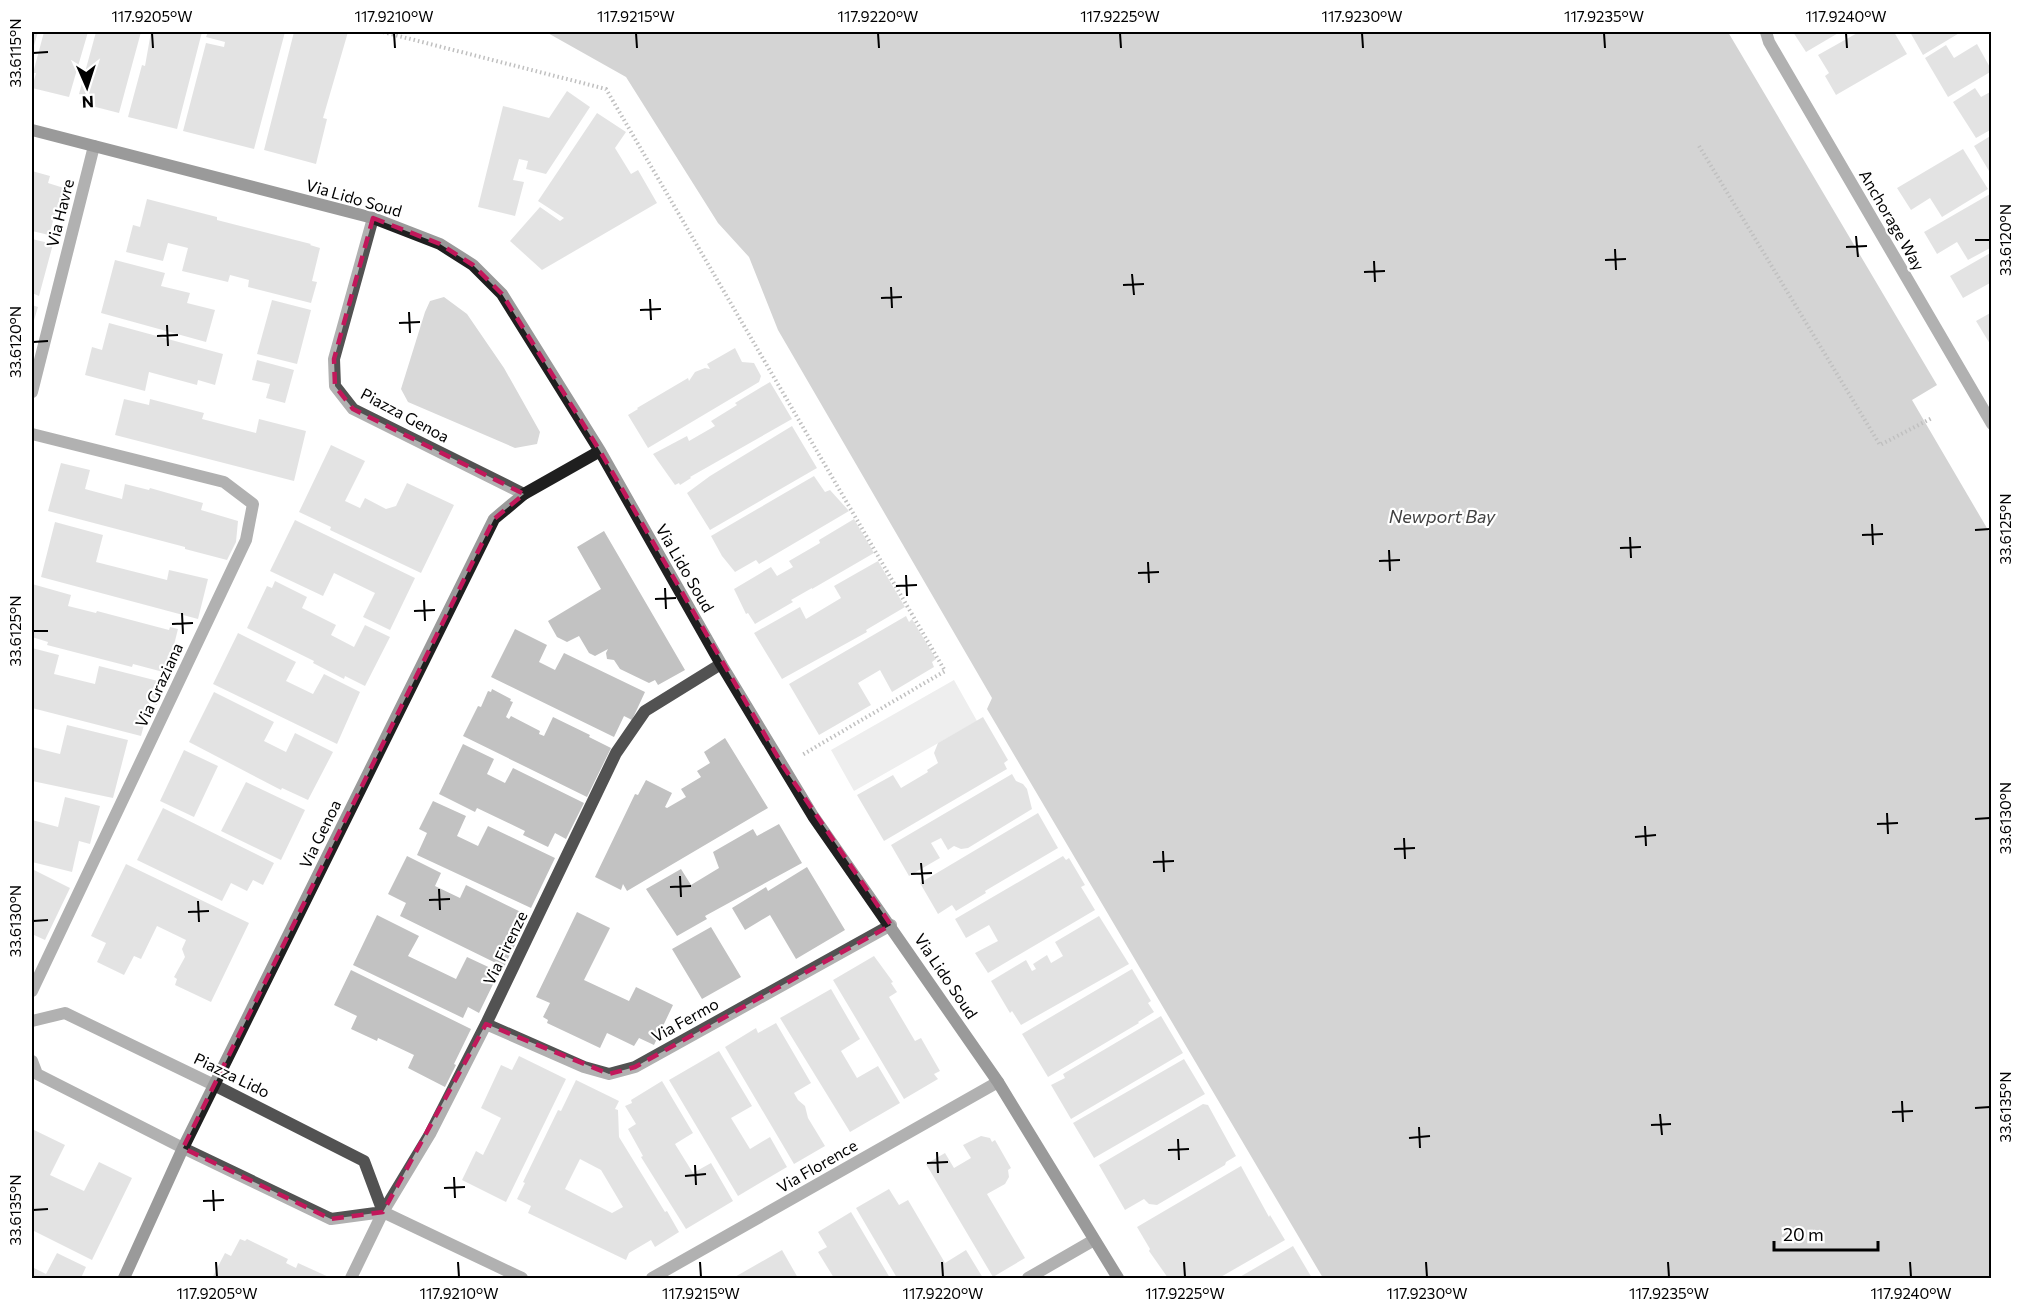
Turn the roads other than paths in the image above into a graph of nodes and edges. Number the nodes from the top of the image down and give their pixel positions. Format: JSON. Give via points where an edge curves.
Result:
{"nodes":[{"id":1,"x":1766,"y":32,"type":"edge"},
{"id":2,"x":32,"y":130,"type":"edge"},
{"id":3,"x":94,"y":146,"type":"junction"},
{"id":4,"x":373,"y":218,"type":"junction"},
{"id":5,"x":32,"y":392,"type":"edge"},
{"id":6,"x":1992,"y":424,"type":"edge"},
{"id":7,"x":32,"y":434,"type":"edge"},
{"id":8,"x":600,"y":451,"type":"junction"},
{"id":9,"x":524,"y":494,"type":"junction"},
{"id":10,"x":721,"y":664,"type":"junction"},
{"id":11,"x":891,"y":925,"type":"junction"},
{"id":12,"x":32,"y":991,"type":"edge"},
{"id":13,"x":32,"y":1021,"type":"edge"},
{"id":14,"x":486,"y":1024,"type":"junction"},
{"id":15,"x":32,"y":1061,"type":"edge"},
{"id":16,"x":998,"y":1082,"type":"junction"},
{"id":17,"x":214,"y":1084,"type":"junction"},
{"id":18,"x":183,"y":1148,"type":"junction"},
{"id":19,"x":383,"y":1212,"type":"junction"},
{"id":20,"x":1094,"y":1240,"type":"junction"},
{"id":21,"x":124,"y":1278,"type":"edge"},
{"id":22,"x":351,"y":1278,"type":"edge"},
{"id":23,"x":522,"y":1278,"type":"edge"},
{"id":24,"x":652,"y":1278,"type":"edge"},
{"id":25,"x":1028,"y":1278,"type":"edge"},
{"id":26,"x":1118,"y":1278,"type":"edge"}],
"edges":[{"from":1,"to":6,"type":"street","name":"Anchorage Way"},
{"from":2,"to":3,"type":"street","name":"Via Lido Soud"},
{"from":3,"to":4,"type":"street","name":"Via Lido Soud"},
{"from":3,"to":5,"type":"street","name":"Via Havre"},
{"from":4,"to":8,"type":"street","name":"Via Lido Soud","via":[[440,244],[473,265],[502,294]]},
{"from":4,"to":9,"type":"street","name":"Piazza Genoa","via":[[334,359],[335,386],[353,409]]},
{"from":7,"to":12,"type":"street","name":"Via Graziana","via":[[224,483],[253,504],[246,540]]},
{"from":8,"to":9,"type":"street","name":"Via Genoa"},
{"from":8,"to":10,"type":"street","name":"Via Lido Soud"},
{"from":9,"to":17,"type":"street","name":"Via Genoa","via":[[494,519]]},
{"from":10,"to":11,"type":"street","name":"Via Lido Soud","via":[[813,816]]},
{"from":10,"to":14,"type":"street","name":"Via Firenze","via":[[645,711],[616,753]]},
{"from":11,"to":14,"type":"street","name":"Via Fermo","via":[[635,1066],[609,1074],[584,1068]]},
{"from":11,"to":16,"type":"street","name":"Via Lido Soud"},
{"from":13,"to":17,"type":"street","name":"Piazza Lido","via":[[65,1013]]},
{"from":14,"to":19,"type":"street","name":"Via Firenze","via":[[430,1134]]},
{"from":15,"to":18,"type":"street","via":[[37,1074]]},
{"from":16,"to":20,"type":"street","name":"Via Lido Soud"},
{"from":16,"to":24,"type":"street","name":"Via Florence"},
{"from":17,"to":18,"type":"street","name":"Via Genoa"},
{"from":17,"to":19,"type":"street","name":"Piazza Lido","via":[[364,1161]]},
{"from":18,"to":19,"type":"street","via":[[331,1219]]},
{"from":18,"to":21,"type":"street","name":"Via Genoa"},
{"from":19,"to":22,"type":"street","name":"Via Firenze"},
{"from":19,"to":23,"type":"street"},
{"from":20,"to":25,"type":"street"},
{"from":20,"to":26,"type":"street","name":"Via Lido Soud"}]}
